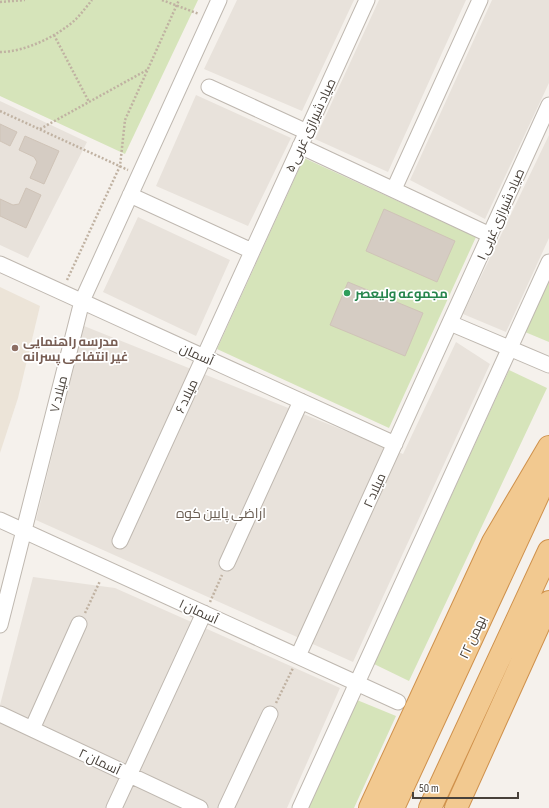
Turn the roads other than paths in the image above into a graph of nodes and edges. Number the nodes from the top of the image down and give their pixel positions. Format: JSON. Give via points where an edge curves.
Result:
{"nodes":[{"id":1,"x":219,"y":0,"type":"edge"},
{"id":2,"x":367,"y":0,"type":"edge"},
{"id":3,"x":480,"y":0,"type":"edge"},
{"id":4,"x":209,"y":87,"type":"dead end"},
{"id":5,"x":549,"y":105,"type":"edge"},
{"id":6,"x":307,"y":132,"type":"junction"},
{"id":7,"x":300,"y":146,"type":"junction"},
{"id":8,"x":394,"y":189,"type":"junction"},
{"id":9,"x":130,"y":195,"type":"junction"},
{"id":10,"x":490,"y":234,"type":"junction"},
{"id":11,"x":252,"y":251,"type":"junction"},
{"id":12,"x":549,"y":262,"type":"edge"},
{"id":13,"x":0,"y":264,"type":"edge"},
{"id":14,"x":82,"y":302,"type":"junction"},
{"id":15,"x":450,"y":323,"type":"junction"},
{"id":16,"x":510,"y":348,"type":"junction"},
{"id":17,"x":204,"y":357,"type":"junction"},
{"id":18,"x":549,"y":365,"type":"edge"},
{"id":19,"x":301,"y":401,"type":"junction"},
{"id":20,"x":395,"y":444,"type":"junction"},
{"id":21,"x":549,"y":447,"type":"edge"},
{"id":22,"x":549,"y":465,"type":"edge"},
{"id":23,"x":0,"y":520,"type":"edge"},
{"id":24,"x":24,"y":531,"type":"junction"},
{"id":25,"x":120,"y":541,"type":"dead end"},
{"id":26,"x":549,"y":551,"type":"edge"},
{"id":27,"x":227,"y":563,"type":"road end"},
{"id":28,"x":549,"y":602,"type":"edge"},
{"id":29,"x":204,"y":613,"type":"junction"},
{"id":30,"x":79,"y":624,"type":"dead end"},
{"id":31,"x":0,"y":625,"type":"edge"},
{"id":32,"x":298,"y":656,"type":"junction"},
{"id":33,"x":357,"y":683,"type":"junction"},
{"id":34,"x":398,"y":702,"type":"dead end"},
{"id":35,"x":0,"y":714,"type":"edge"},
{"id":36,"x":270,"y":714,"type":"road end"},
{"id":37,"x":32,"y":729,"type":"junction"},
{"id":38,"x":129,"y":775,"type":"junction"},
{"id":39,"x":114,"y":808,"type":"edge"},
{"id":40,"x":200,"y":808,"type":"edge"},
{"id":41,"x":226,"y":808,"type":"edge"},
{"id":42,"x":300,"y":808,"type":"edge"},
{"id":43,"x":370,"y":808,"type":"edge"},
{"id":44,"x":394,"y":808,"type":"edge"},
{"id":45,"x":430,"y":808,"type":"edge"},
{"id":46,"x":456,"y":808,"type":"edge"}],
"edges":[{"from":1,"to":9,"type":"street","name":"میلاد ۷"},
{"from":2,"to":6,"type":"street","name":"صیاد شیرازی غربی ۵"},
{"from":3,"to":8,"type":"street"},
{"from":4,"to":6,"type":"street"},
{"from":5,"to":10,"type":"street","name":"صیاد شیرازی غربی ۱"},
{"from":6,"to":7,"type":"street","name":"صیاد شیرازی غربی ۵"},
{"from":7,"to":8,"type":"street"},
{"from":7,"to":11,"type":"street","name":"صیاد شیرازی غربی ۵"},
{"from":8,"to":10,"type":"street"},
{"from":9,"to":11,"type":"street"},
{"from":9,"to":14,"type":"street","name":"میلاد ۷"},
{"from":10,"to":15,"type":"street","name":"صیاد شیرازی غربی ۱"},
{"from":11,"to":17,"type":"street","name":"میلاد ۶"},
{"from":12,"to":16,"type":"street"},
{"from":13,"to":14,"type":"street","name":"آسمان"},
{"from":14,"to":17,"type":"street","name":"آسمان"},
{"from":14,"to":24,"type":"street","name":"میلاد ۷"},
{"from":15,"to":16,"type":"street"},
{"from":15,"to":20,"type":"street","name":"میلاد ۲"},
{"from":16,"to":18,"type":"street"},
{"from":16,"to":33,"type":"street"},
{"from":17,"to":19,"type":"street","name":"آسمان"},
{"from":17,"to":25,"type":"street","name":"میلاد ۶"},
{"from":19,"to":20,"type":"street","name":"آسمان"},
{"from":19,"to":27,"type":"street"},
{"from":20,"to":32,"type":"street","name":"میلاد ۲"},
{"from":21,"to":43,"type":"highway","via":[[492,542]]},
{"from":22,"to":44,"type":"highway","name":"۲۲ بهمن","via":[[538,495]]},
{"from":23,"to":24,"type":"street","name":"آسمان ۱"},
{"from":24,"to":29,"type":"street","name":"آسمان ۱"},
{"from":24,"to":31,"type":"street","name":"میلاد ۷"},
{"from":26,"to":45,"type":"highway"},
{"from":28,"to":46,"type":"highway"},
{"from":29,"to":32,"type":"street","name":"آسمان ۱"},
{"from":29,"to":38,"type":"street"},
{"from":30,"to":37,"type":"street"},
{"from":32,"to":33,"type":"street","name":"آسمان ۱"},
{"from":33,"to":34,"type":"street","name":"آسمان ۱"},
{"from":33,"to":42,"type":"street"},
{"from":35,"to":37,"type":"street","name":"آسمان ۲"},
{"from":36,"to":41,"type":"street"},
{"from":37,"to":38,"type":"street","name":"آسمان ۲"},
{"from":38,"to":39,"type":"street"},
{"from":38,"to":40,"type":"street","name":"آسمان ۲"}]}
